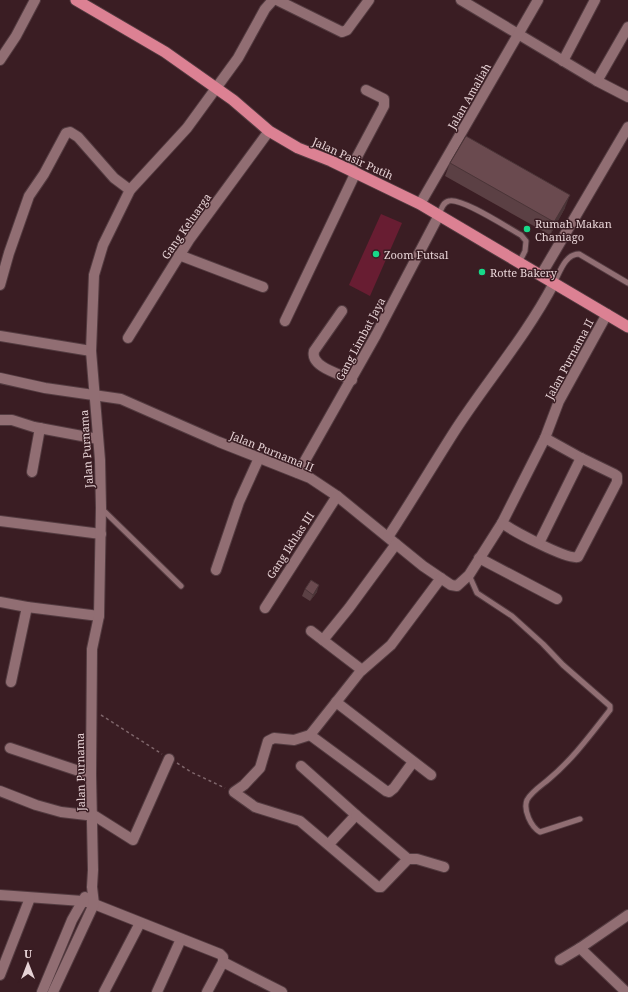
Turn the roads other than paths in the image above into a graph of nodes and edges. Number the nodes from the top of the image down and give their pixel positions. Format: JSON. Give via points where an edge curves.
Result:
{"nodes":[{"id":1,"x":35,"y":0,"type":"edge"},
{"id":2,"x":76,"y":0,"type":"edge"},
{"id":3,"x":272,"y":0,"type":"edge"},
{"id":4,"x":277,"y":0,"type":"edge"},
{"id":5,"x":369,"y":0,"type":"edge"},
{"id":6,"x":461,"y":0,"type":"edge"},
{"id":7,"x":538,"y":0,"type":"edge"},
{"id":8,"x":595,"y":0,"type":"edge"},
{"id":9,"x":474,"y":3,"type":"edge"},
{"id":10,"x":628,"y":27,"type":"edge"},
{"id":11,"x":519,"y":36,"type":"junction"},
{"id":12,"x":0,"y":60,"type":"edge"},
{"id":13,"x":563,"y":60,"type":"junction"},
{"id":14,"x":596,"y":82,"type":"junction"},
{"id":15,"x":216,"y":88,"type":"junction"},
{"id":16,"x":366,"y":90,"type":"dead end"},
{"id":17,"x":628,"y":97,"type":"edge"},
{"id":18,"x":628,"y":127,"type":"edge"},
{"id":19,"x":269,"y":131,"type":"junction"},
{"id":20,"x":353,"y":171,"type":"junction"},
{"id":21,"x":130,"y":190,"type":"junction"},
{"id":22,"x":420,"y":204,"type":"junction"},
{"id":23,"x":439,"y":215,"type":"junction"},
{"id":24,"x":180,"y":254,"type":"junction"},
{"id":25,"x":520,"y":261,"type":"junction"},
{"id":26,"x":541,"y":275,"type":"junction"},
{"id":27,"x":554,"y":283,"type":"junction"},
{"id":28,"x":628,"y":283,"type":"edge"},
{"id":29,"x":0,"y":285,"type":"edge"},
{"id":30,"x":263,"y":287,"type":"dead end"},
{"id":31,"x":342,"y":311,"type":"dead end"},
{"id":32,"x":606,"y":314,"type":"junction"},
{"id":33,"x":285,"y":321,"type":"dead end"},
{"id":34,"x":628,"y":327,"type":"edge"},
{"id":35,"x":0,"y":336,"type":"edge"},
{"id":36,"x":128,"y":338,"type":"dead end"},
{"id":37,"x":91,"y":351,"type":"junction"},
{"id":38,"x":0,"y":378,"type":"edge"},
{"id":39,"x":352,"y":380,"type":"junction"},
{"id":40,"x":94,"y":394,"type":"junction"},
{"id":41,"x":0,"y":420,"type":"edge"},
{"id":42,"x":40,"y":428,"type":"junction"},
{"id":43,"x":545,"y":438,"type":"junction"},
{"id":44,"x":98,"y":439,"type":"junction"},
{"id":45,"x":259,"y":458,"type":"junction"},
{"id":46,"x":581,"y":458,"type":"junction"},
{"id":47,"x":32,"y":472,"type":"dead end"},
{"id":48,"x":298,"y":473,"type":"junction"},
{"id":49,"x":337,"y":496,"type":"junction"},
{"id":50,"x":101,"y":508,"type":"junction"},
{"id":51,"x":0,"y":521,"type":"edge"},
{"id":52,"x":502,"y":523,"type":"junction"},
{"id":53,"x":101,"y":534,"type":"junction"},
{"id":54,"x":388,"y":537,"type":"junction"},
{"id":55,"x":539,"y":542,"type":"junction"},
{"id":56,"x":396,"y":544,"type":"junction"},
{"id":57,"x":479,"y":558,"type":"junction"},
{"id":58,"x":216,"y":570,"type":"dead end"},
{"id":59,"x":469,"y":575,"type":"junction"},
{"id":60,"x":441,"y":578,"type":"junction"},
{"id":61,"x":181,"y":586,"type":"dead end"},
{"id":62,"x":557,"y":599,"type":"dead end"},
{"id":63,"x":0,"y":602,"type":"edge"},
{"id":64,"x":27,"y":607,"type":"junction"},
{"id":65,"x":265,"y":608,"type":"dead end"},
{"id":66,"x":100,"y":616,"type":"junction"},
{"id":67,"x":311,"y":631,"type":"dead end"},
{"id":68,"x":323,"y":640,"type":"junction"},
{"id":69,"x":362,"y":670,"type":"junction"},
{"id":70,"x":11,"y":682,"type":"dead end"},
{"id":71,"x":336,"y":702,"type":"junction"},
{"id":72,"x":310,"y":734,"type":"junction"},
{"id":73,"x":10,"y":748,"type":"dead end"},
{"id":74,"x":169,"y":759,"type":"road end"},
{"id":75,"x":413,"y":762,"type":"junction"},
{"id":76,"x":301,"y":766,"type":"dead end"},
{"id":77,"x":91,"y":775,"type":"junction"},
{"id":78,"x":431,"y":775,"type":"dead end"},
{"id":79,"x":0,"y":791,"type":"edge"},
{"id":80,"x":92,"y":815,"type":"junction"},
{"id":81,"x":356,"y":815,"type":"junction"},
{"id":82,"x":580,"y":819,"type":"dead end"},
{"id":83,"x":329,"y":844,"type":"junction"},
{"id":84,"x":408,"y":859,"type":"junction"},
{"id":85,"x":444,"y":867,"type":"dead end"},
{"id":86,"x":92,"y":887,"type":"junction"},
{"id":87,"x":0,"y":895,"type":"edge"},
{"id":88,"x":30,"y":898,"type":"junction"},
{"id":89,"x":82,"y":901,"type":"junction"},
{"id":90,"x":94,"y":904,"type":"junction"},
{"id":91,"x":627,"y":918,"type":"edge"},
{"id":92,"x":140,"y":923,"type":"junction"},
{"id":93,"x":181,"y":939,"type":"junction"},
{"id":94,"x":580,"y":948,"type":"junction"},
{"id":95,"x":560,"y":960,"type":"dead end"},
{"id":96,"x":223,"y":962,"type":"junction"},
{"id":97,"x":0,"y":975,"type":"edge"},
{"id":98,"x":42,"y":992,"type":"edge"},
{"id":99,"x":53,"y":992,"type":"edge"},
{"id":100,"x":104,"y":992,"type":"edge"},
{"id":101,"x":156,"y":992,"type":"edge"},
{"id":102,"x":207,"y":992,"type":"edge"},
{"id":103,"x":282,"y":992,"type":"edge"},
{"id":104,"x":626,"y":992,"type":"edge"}],
"edges":[{"from":1,"to":12,"type":"street"},
{"from":2,"to":15,"type":"highway","name":"Jalan Pasir Putih","via":[[165,52]]},
{"from":3,"to":15,"type":"street","name":"Jalan Purnama","via":[[238,58]]},
{"from":4,"to":5,"type":"street","via":[[342,32],[347,30]]},
{"from":6,"to":9,"type":"street"},
{"from":7,"to":11,"type":"street","name":"Jalan Amaliah"},
{"from":8,"to":13,"type":"street"},
{"from":9,"to":11,"type":"street"},
{"from":10,"to":14,"type":"street"},
{"from":11,"to":13,"type":"street"},
{"from":11,"to":22,"type":"street","name":"Jalan Amaliah"},
{"from":13,"to":14,"type":"street"},
{"from":14,"to":17,"type":"street"},
{"from":15,"to":19,"type":"highway","name":"Jalan Pasir Putih"},
{"from":15,"to":21,"type":"street","name":"Jalan Purnama","via":[[188,128]]},
{"from":16,"to":20,"type":"street","via":[[384,99],[384,106]]},
{"from":18,"to":26,"type":"street"},
{"from":19,"to":20,"type":"highway","name":"Jalan Pasir Putih","via":[[298,148]]},
{"from":19,"to":24,"type":"street","name":"Gang Keluarga"},
{"from":20,"to":22,"type":"highway","name":"Jalan Pasir Putih"},
{"from":20,"to":33,"type":"street"},
{"from":21,"to":29,"type":"street","via":[[114,178],[78,137],[70,132],[66,133],[29,196]]},
{"from":21,"to":37,"type":"street","name":"Jalan Purnama","via":[[97,261],[94,274]]},
{"from":22,"to":23,"type":"highway","name":"Jalan Pasir Putih"},
{"from":23,"to":25,"type":"highway","name":"Jalan Pasir Putih"},
{"from":23,"to":25,"type":"lane","via":[[444,203],[451,200],[460,201],[521,235],[526,241]]},
{"from":23,"to":39,"type":"street","name":"Gang Limbat Jaya"},
{"from":24,"to":30,"type":"street"},
{"from":24,"to":36,"type":"street","name":"Gang Keluarga"},
{"from":25,"to":26,"type":"highway","name":"Jalan Pasir Putih"},
{"from":26,"to":27,"type":"highway","name":"Jalan Pasir Putih"},
{"from":27,"to":28,"type":"lane","via":[[567,258],[574,254],[579,254]]},
{"from":27,"to":32,"type":"highway","name":"Jalan Pasir Putih"},
{"from":27,"to":54,"type":"street","via":[[514,350],[455,431]]},
{"from":31,"to":39,"type":"street","via":[[314,350],[314,356],[320,365]]},
{"from":32,"to":34,"type":"highway","name":"Jalan Pasir Putih"},
{"from":32,"to":43,"type":"street","name":"Jalan Purnama II","via":[[559,401]]},
{"from":35,"to":37,"type":"street"},
{"from":37,"to":40,"type":"street","name":"Jalan Purnama"},
{"from":38,"to":40,"type":"street","name":"Jalan Purnama II","via":[[45,388]]},
{"from":39,"to":48,"type":"street","name":"Gang Limbat Jaya"},
{"from":40,"to":44,"type":"street","name":"Jalan Purnama"},
{"from":40,"to":45,"type":"street","name":"Jalan Purnama II","via":[[121,399]]},
{"from":41,"to":42,"type":"street","via":[[12,420]]},
{"from":42,"to":44,"type":"street"},
{"from":42,"to":47,"type":"street"},
{"from":43,"to":46,"type":"street"},
{"from":43,"to":52,"type":"street","name":"Jalan Purnama II"},
{"from":44,"to":50,"type":"street","name":"Jalan Purnama"},
{"from":45,"to":48,"type":"street","name":"Jalan Purnama II"},
{"from":45,"to":58,"type":"street"},
{"from":46,"to":55,"type":"street"},
{"from":46,"to":55,"type":"street","via":[[614,474],[617,476],[617,482],[578,557],[572,558]]},
{"from":48,"to":49,"type":"street","name":"Jalan Purnama II"},
{"from":49,"to":54,"type":"street","name":"Jalan Purnama II"},
{"from":49,"to":65,"type":"street","name":"Gang Ikhlas III"},
{"from":50,"to":53,"type":"street","name":"Jalan Purnama"},
{"from":50,"to":61,"type":"lane"},
{"from":51,"to":53,"type":"street"},
{"from":52,"to":55,"type":"street","via":[[514,532]]},
{"from":52,"to":57,"type":"street","name":"Jalan Purnama II"},
{"from":53,"to":66,"type":"street","name":"Jalan Purnama"},
{"from":54,"to":56,"type":"street","name":"Jalan Purnama II"},
{"from":56,"to":60,"type":"street","name":"Jalan Purnama II"},
{"from":56,"to":68,"type":"street"},
{"from":57,"to":59,"type":"street","name":"Jalan Purnama II"},
{"from":57,"to":62,"type":"street"},
{"from":59,"to":60,"type":"street","name":"Jalan Purnama II","via":[[458,586],[451,585]]},
{"from":59,"to":82,"type":"lane","via":[[477,593],[512,616],[610,706],[610,710],[563,767],[529,796],[526,804],[533,827],[540,832]]},
{"from":60,"to":69,"type":"street","via":[[391,645]]},
{"from":63,"to":64,"type":"street"},
{"from":64,"to":66,"type":"street"},
{"from":64,"to":70,"type":"street"},
{"from":66,"to":77,"type":"street","name":"Jalan Purnama","via":[[92,649]]},
{"from":67,"to":68,"type":"street"},
{"from":68,"to":69,"type":"street"},
{"from":69,"to":71,"type":"street"},
{"from":71,"to":72,"type":"street"},
{"from":71,"to":75,"type":"street"},
{"from":72,"to":75,"type":"street","via":[[389,792]]},
{"from":72,"to":83,"type":"street","via":[[294,740],[274,738],[268,741],[260,768],[234,792],[255,807],[300,821]]},
{"from":73,"to":77,"type":"street"},
{"from":74,"to":80,"type":"street","via":[[133,840]]},
{"from":75,"to":78,"type":"street"},
{"from":76,"to":81,"type":"street"},
{"from":77,"to":80,"type":"street","name":"Jalan Purnama"},
{"from":79,"to":80,"type":"street","via":[[55,810]]},
{"from":80,"to":86,"type":"street","name":"Jalan Purnama"},
{"from":81,"to":83,"type":"street"},
{"from":81,"to":84,"type":"street"},
{"from":83,"to":84,"type":"street","via":[[378,887],[381,887]]},
{"from":84,"to":85,"type":"street"},
{"from":86,"to":89,"type":"street"},
{"from":86,"to":90,"type":"street","name":"Jalan Purnama"},
{"from":87,"to":88,"type":"street"},
{"from":88,"to":89,"type":"street"},
{"from":88,"to":97,"type":"street"},
{"from":89,"to":90,"type":"street"},
{"from":89,"to":98,"type":"street"},
{"from":90,"to":92,"type":"street"},
{"from":90,"to":99,"type":"street"},
{"from":91,"to":94,"type":"street"},
{"from":92,"to":93,"type":"street"},
{"from":92,"to":100,"type":"street"},
{"from":93,"to":96,"type":"street","via":[[220,954]]},
{"from":93,"to":101,"type":"street"},
{"from":94,"to":95,"type":"street"},
{"from":94,"to":104,"type":"street"},
{"from":96,"to":102,"type":"street"},
{"from":96,"to":103,"type":"street"}]}
